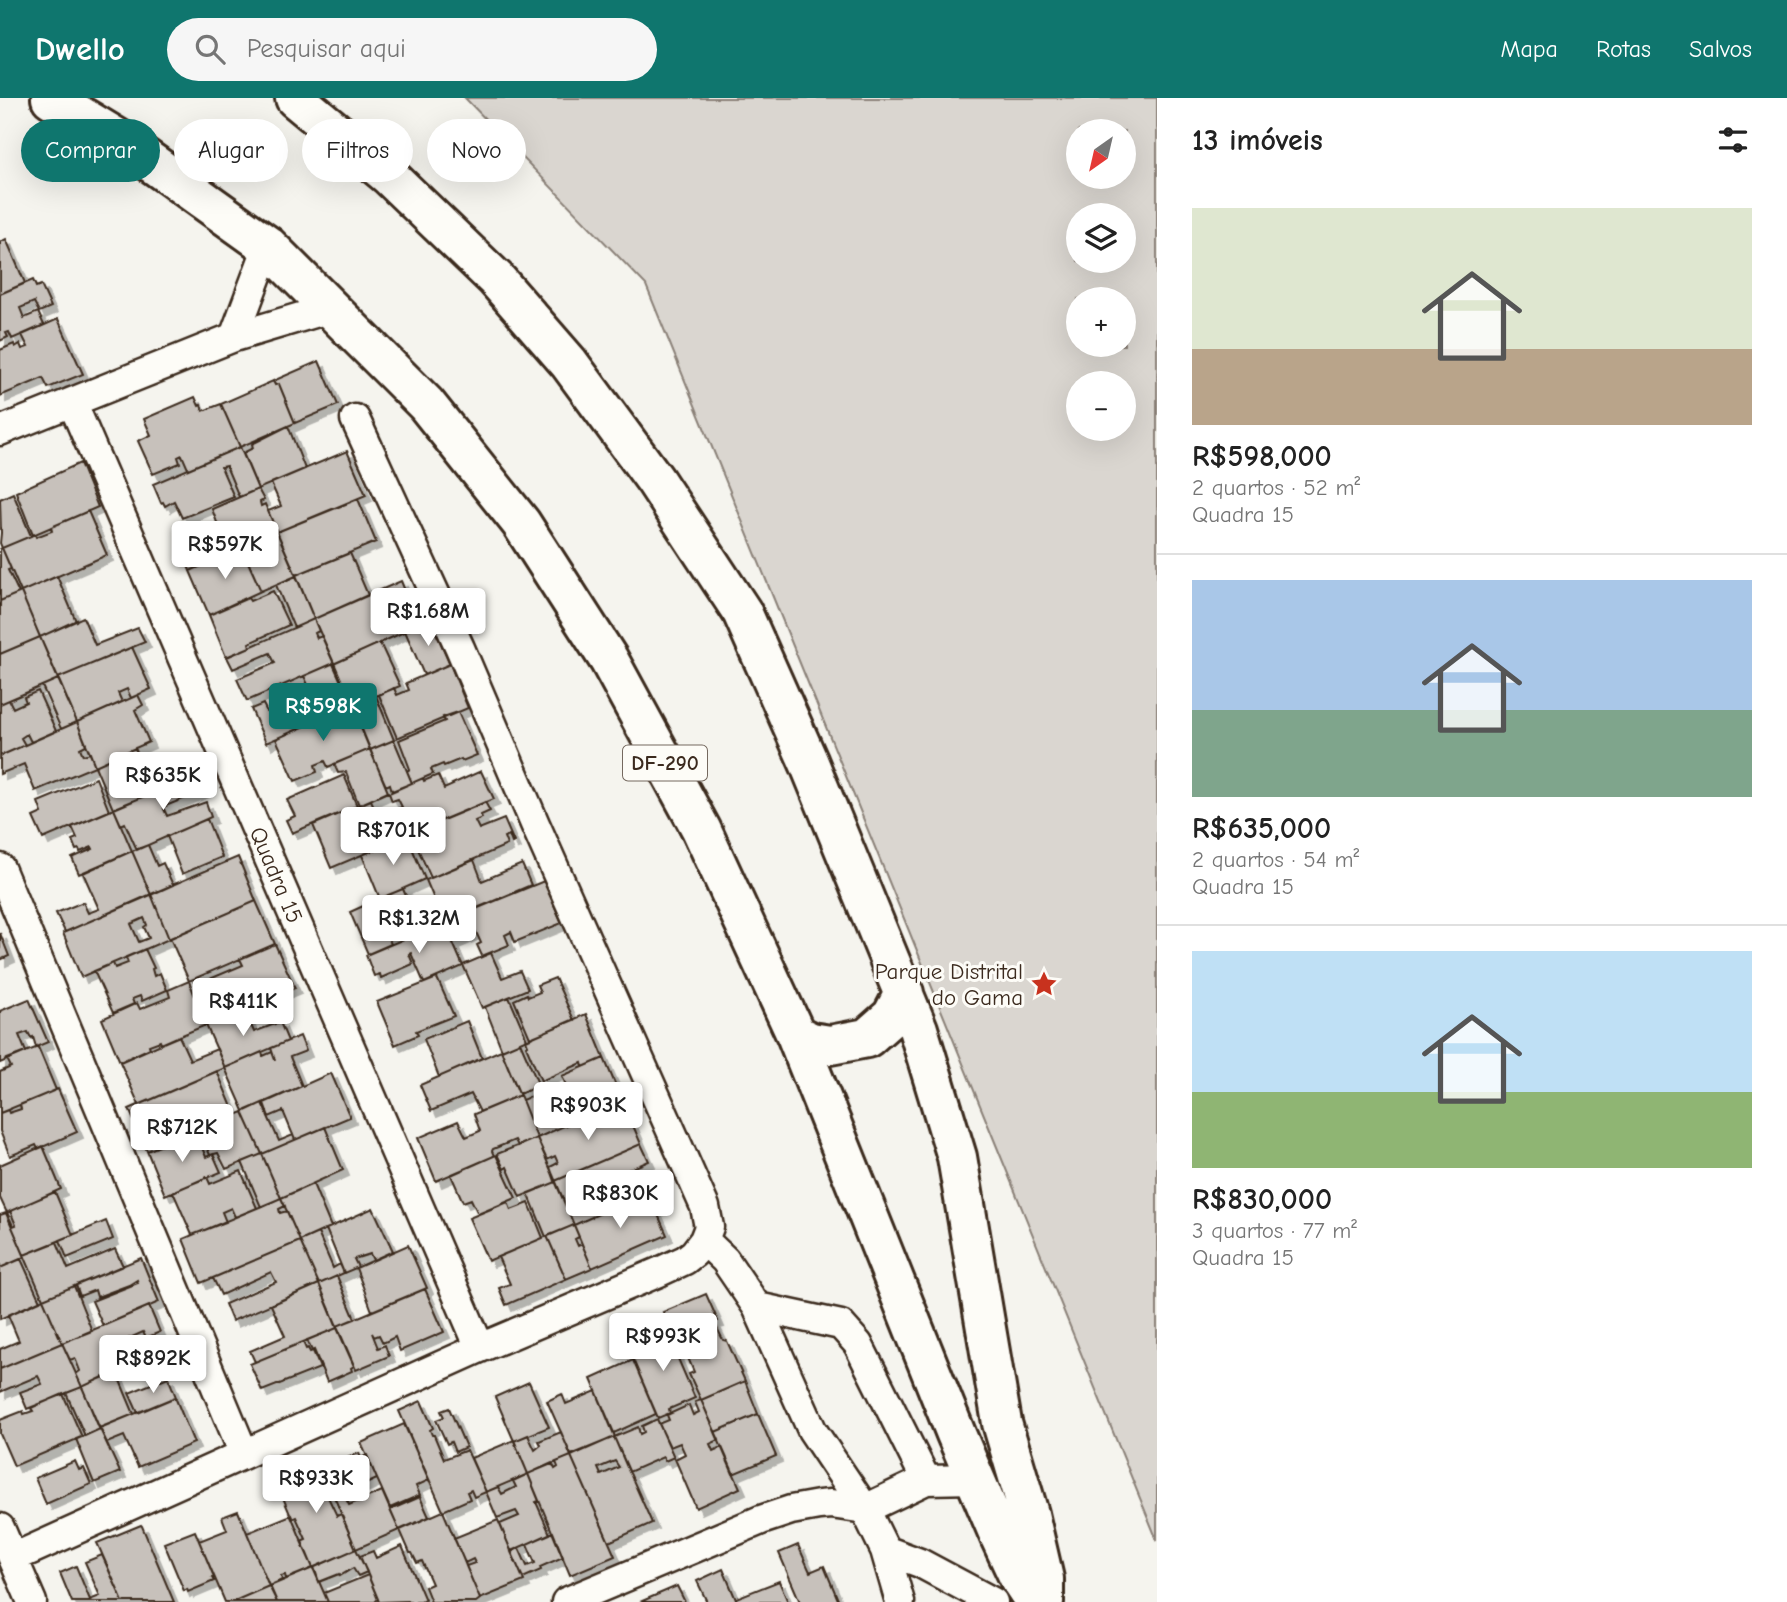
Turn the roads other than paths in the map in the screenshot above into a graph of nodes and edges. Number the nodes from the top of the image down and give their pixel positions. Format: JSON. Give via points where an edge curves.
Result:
{"nodes":[{"id":1,"x":51,"y":98,"type":"edge"},
{"id":2,"x":295,"y":98,"type":"edge"},
{"id":3,"x":268,"y":246,"type":"junction"},
{"id":4,"x":331,"y":308,"type":"junction"},
{"id":5,"x":234,"y":337,"type":"junction"},
{"id":6,"x":72,"y":402,"type":"junction"},
{"id":7,"x":355,"y":419,"type":"dead end"},
{"id":8,"x":0,"y":431,"type":"edge"},
{"id":9,"x":0,"y":868,"type":"edge"},
{"id":10,"x":904,"y":993,"type":"junction"},
{"id":11,"x":796,"y":1035,"type":"junction"},
{"id":12,"x":704,"y":1240,"type":"junction"},
{"id":13,"x":757,"y":1307,"type":"junction"},
{"id":14,"x":480,"y":1348,"type":"junction"},
{"id":15,"x":244,"y":1454,"type":"junction"},
{"id":16,"x":975,"y":1479,"type":"junction"},
{"id":17,"x":926,"y":1480,"type":"junction"},
{"id":18,"x":865,"y":1509,"type":"junction"},
{"id":19,"x":0,"y":1528,"type":"edge"},
{"id":20,"x":885,"y":1550,"type":"junction"},
{"id":21,"x":13,"y":1558,"type":"junction"},
{"id":22,"x":32,"y":1602,"type":"edge"},
{"id":23,"x":566,"y":1602,"type":"edge"},
{"id":24,"x":900,"y":1602,"type":"edge"},
{"id":25,"x":993,"y":1602,"type":"edge"},
{"id":26,"x":1035,"y":1602,"type":"edge"},
{"id":27,"x":1044,"y":1602,"type":"edge"}],
"edges":[{"from":1,"to":3,"type":"highway","number":"DF-290","via":[[117,138]]},
{"from":2,"to":10,"type":"highway","via":[[388,175],[496,279],[569,363],[655,480],[742,612]]},
{"from":3,"to":4,"type":"highway","number":"DF-290"},
{"from":3,"to":5,"type":"street"},
{"from":4,"to":5,"type":"street"},
{"from":4,"to":11,"type":"highway","number":"DF-290","via":[[426,404],[521,523],[609,660],[701,829]]},
{"from":5,"to":6,"type":"street"},
{"from":6,"to":8,"type":"street"},
{"from":6,"to":14,"type":"street","name":"Quadra 15"},
{"from":7,"to":12,"type":"street","via":[[705,1207],[709,1227]]},
{"from":9,"to":15,"type":"street"},
{"from":10,"to":11,"type":"highway","via":[[892,1016],[867,1038],[830,1045]]},
{"from":10,"to":27,"type":"highway","via":[[957,1157],[1002,1423],[1029,1514],[1044,1579]]},
{"from":11,"to":16,"type":"highway","number":"DF-290"},
{"from":12,"to":13,"type":"street","via":[[725,1260]]},
{"from":12,"to":14,"type":"street","via":[[685,1260]]},
{"from":13,"to":17,"type":"street","via":[[841,1325],[858,1344]]},
{"from":13,"to":18,"type":"street","via":[[812,1430]]},
{"from":14,"to":15,"type":"street"},
{"from":15,"to":21,"type":"street"},
{"from":16,"to":17,"type":"street"},
{"from":16,"to":26,"type":"highway","number":"DF-290","via":[[1019,1578]]},
{"from":17,"to":18,"type":"street"},
{"from":18,"to":20,"type":"street"},
{"from":18,"to":23,"type":"street","via":[[831,1504],[791,1510]]},
{"from":19,"to":21,"type":"street"},
{"from":20,"to":24,"type":"street"},
{"from":20,"to":25,"type":"street"},
{"from":21,"to":22,"type":"street"}]}
